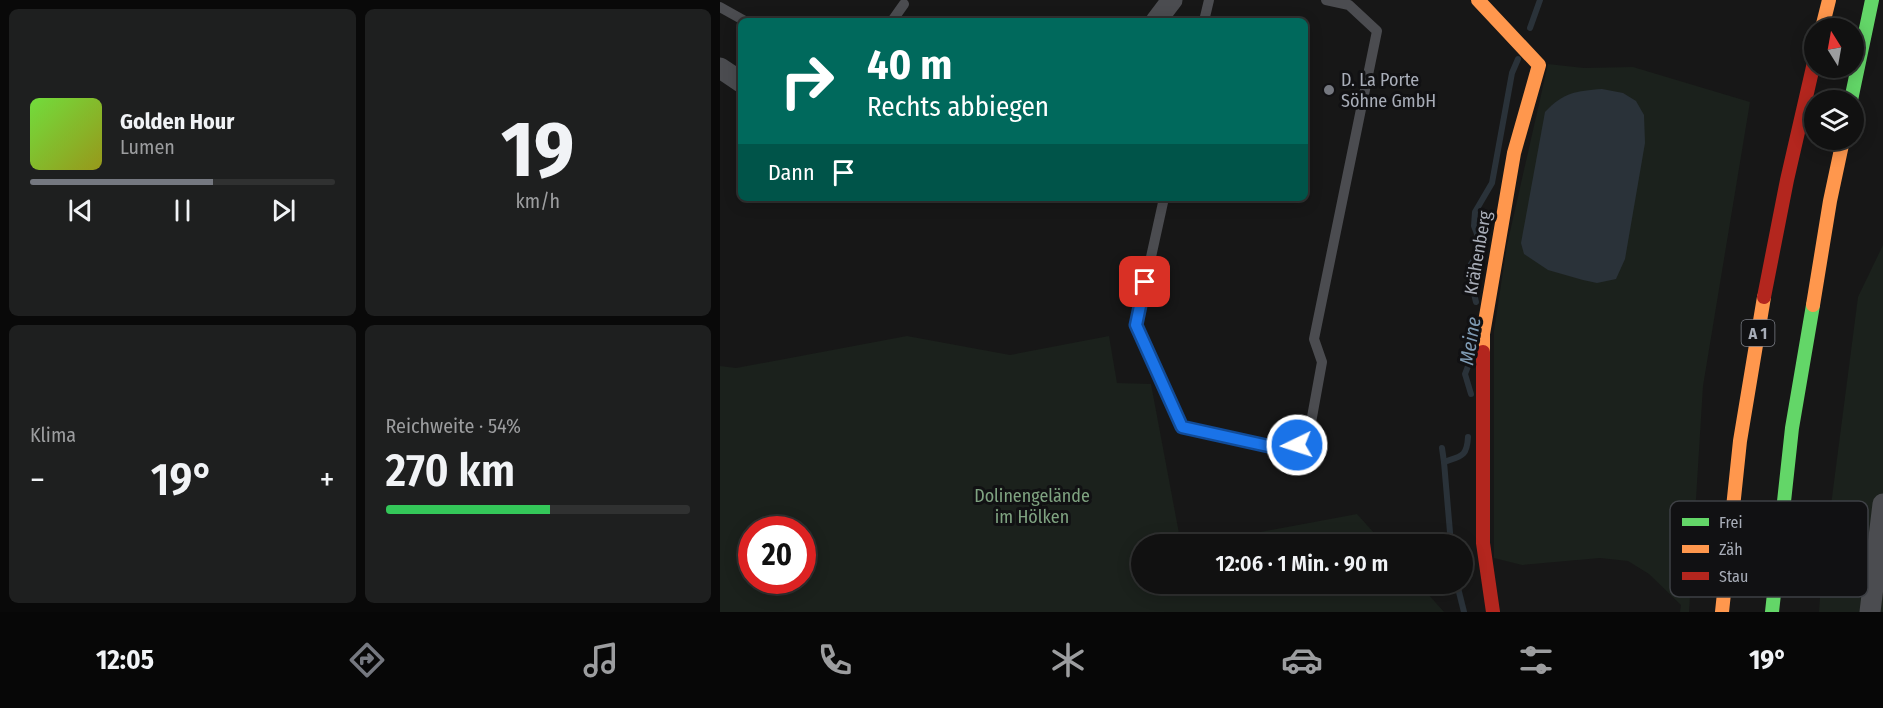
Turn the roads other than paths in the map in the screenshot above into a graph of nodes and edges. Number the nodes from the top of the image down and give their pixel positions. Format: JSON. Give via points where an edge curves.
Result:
{"nodes":[{"id":1,"x":1172,"y":0,"type":"edge"},
{"id":2,"x":1209,"y":0,"type":"edge"},
{"id":3,"x":1326,"y":0,"type":"edge"},
{"id":4,"x":1478,"y":0,"type":"edge"},
{"id":5,"x":1829,"y":0,"type":"edge"},
{"id":6,"x":1872,"y":0,"type":"edge"},
{"id":7,"x":904,"y":4,"type":"dead end"},
{"id":8,"x":720,"y":7,"type":"edge"},
{"id":9,"x":740,"y":18,"type":"edge"},
{"id":10,"x":894,"y":18,"type":"edge"},
{"id":11,"x":1158,"y":18,"type":"edge"},
{"id":12,"x":1205,"y":18,"type":"edge"},
{"id":13,"x":1824,"y":18,"type":"edge"},
{"id":14,"x":720,"y":68,"type":"edge"},
{"id":15,"x":1811,"y":78,"type":"edge"},
{"id":16,"x":738,"y":80,"type":"edge"},
{"id":17,"x":1853,"y":90,"type":"edge"},
{"id":18,"x":1841,"y":150,"type":"edge"},
{"id":19,"x":1163,"y":201,"type":"edge"},
{"id":20,"x":1734,"y":501,"type":"edge"},
{"id":21,"x":1784,"y":501,"type":"edge"},
{"id":22,"x":1883,"y":504,"type":"edge"},
{"id":23,"x":1724,"y":597,"type":"edge"},
{"id":24,"x":1774,"y":597,"type":"edge"},
{"id":25,"x":1493,"y":612,"type":"edge"},
{"id":26,"x":1722,"y":612,"type":"edge"},
{"id":27,"x":1772,"y":612,"type":"edge"},
{"id":28,"x":1870,"y":612,"type":"edge"}],
"edges":[{"from":1,"to":11,"type":"street"},
{"from":2,"to":12,"type":"lane"},
{"from":3,"to":19,"type":"lane","via":[[1349,5],[1377,31],[1314,339],[1322,362],[1308,439],[1286,450],[1182,427],[1136,325]]},
{"from":4,"to":25,"type":"main road","name":"Krähenberg","via":[[1539,65],[1514,153],[1483,334],[1483,543]]},
{"from":5,"to":13,"type":"main road"},
{"from":6,"to":17,"type":"main road"},
{"from":7,"to":10,"type":"lane"},
{"from":8,"to":9,"type":"lane"},
{"from":14,"to":16,"type":"street"},
{"from":15,"to":20,"type":"main road","number":"A 1","via":[[1748,387]]},
{"from":18,"to":21,"type":"main road","via":[[1792,428]]},
{"from":22,"to":28,"type":"street"},
{"from":23,"to":26,"type":"main road","number":"A 1"},
{"from":24,"to":27,"type":"main road"}]}
